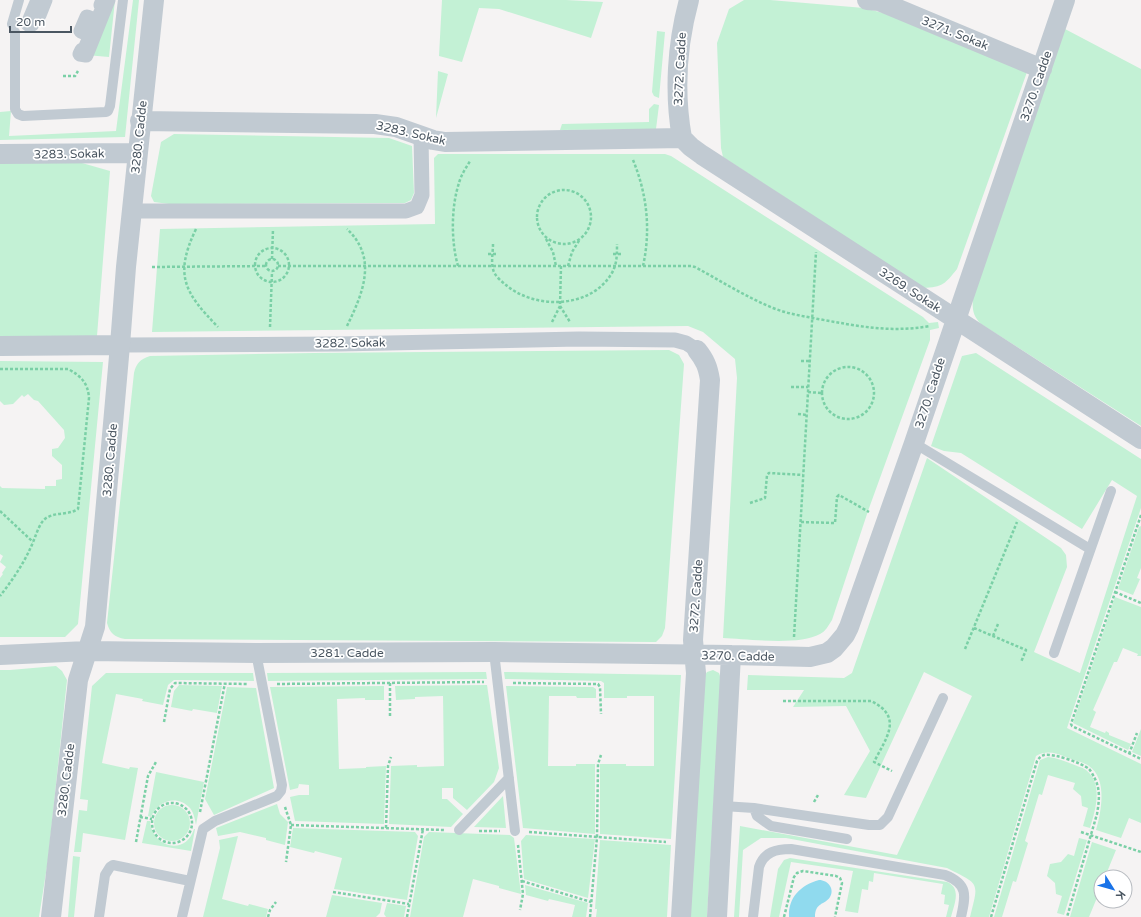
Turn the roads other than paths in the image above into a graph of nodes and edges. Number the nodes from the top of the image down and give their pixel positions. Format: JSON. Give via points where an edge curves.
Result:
{"nodes":[{"id":1,"x":19,"y":0,"type":"edge"},
{"id":2,"x":38,"y":0,"type":"edge"},
{"id":3,"x":45,"y":0,"type":"edge"},
{"id":4,"x":103,"y":0,"type":"edge"},
{"id":5,"x":108,"y":0,"type":"edge"},
{"id":6,"x":123,"y":0,"type":"edge"},
{"id":7,"x":154,"y":0,"type":"edge"},
{"id":8,"x":688,"y":0,"type":"edge"},
{"id":9,"x":875,"y":0,"type":"edge"},
{"id":10,"x":1065,"y":0,"type":"edge"},
{"id":11,"x":1042,"y":69,"type":"junction"},
{"id":12,"x":140,"y":121,"type":"junction"},
{"id":13,"x":421,"y":136,"type":"junction"},
{"id":14,"x":682,"y":138,"type":"junction"},
{"id":15,"x":137,"y":153,"type":"junction"},
{"id":16,"x":0,"y":154,"type":"edge"},
{"id":17,"x":132,"y":211,"type":"junction"},
{"id":18,"x":955,"y":321,"type":"junction"},
{"id":19,"x":120,"y":345,"type":"junction"},
{"id":20,"x":0,"y":346,"type":"edge"},
{"id":21,"x":697,"y":350,"type":"joint"},
{"id":22,"x":1141,"y":439,"type":"edge"},
{"id":23,"x":914,"y":443,"type":"junction"},
{"id":24,"x":1111,"y":492,"type":"dead end"},
{"id":25,"x":1090,"y":549,"type":"junction"},
{"id":26,"x":87,"y":651,"type":"junction"},
{"id":27,"x":494,"y":652,"type":"junction"},
{"id":28,"x":256,"y":653,"type":"junction"},
{"id":29,"x":1054,"y":653,"type":"dead end"},
{"id":30,"x":0,"y":655,"type":"edge"},
{"id":31,"x":695,"y":655,"type":"junction"},
{"id":32,"x":731,"y":655,"type":"junction"},
{"id":33,"x":943,"y":698,"type":"dead end"},
{"id":34,"x":510,"y":778,"type":"junction"},
{"id":35,"x":723,"y":806,"type":"junction"},
{"id":36,"x":754,"y":808,"type":"junction"},
{"id":37,"x":459,"y":830,"type":"dead end"},
{"id":38,"x":515,"y":831,"type":"road end"},
{"id":39,"x":847,"y":839,"type":"dead end"},
{"id":40,"x":190,"y":881,"type":"junction"},
{"id":41,"x":51,"y":917,"type":"edge"},
{"id":42,"x":99,"y":917,"type":"edge"},
{"id":43,"x":182,"y":917,"type":"edge"},
{"id":44,"x":680,"y":917,"type":"edge"},
{"id":45,"x":717,"y":917,"type":"edge"},
{"id":46,"x":753,"y":917,"type":"edge"},
{"id":47,"x":961,"y":917,"type":"edge"}],
"edges":[{"from":1,"to":6,"type":"lane","via":[[14,28],[15,109],[23,116],[108,111]]},
{"from":2,"to":3,"type":"street","via":[[28,24],[32,24],[36,14],[39,15]]},
{"from":4,"to":5,"type":"street","via":[[101,5],[104,6],[97,21],[87,17],[81,31],[91,35],[80,54],[86,55]]},
{"from":7,"to":12,"type":"street","name":"3280. Cadde"},
{"from":8,"to":14,"type":"street","name":"3272. Cadde","via":[[681,33],[679,69],[679,117]]},
{"from":9,"to":11,"type":"street","name":"3271. Sokak"},
{"from":10,"to":11,"type":"street","name":"3270. Cadde"},
{"from":11,"to":18,"type":"street","name":"3270. Cadde"},
{"from":12,"to":13,"type":"street","name":"3283. Sokak","via":[[375,124],[396,127]]},
{"from":12,"to":15,"type":"street","name":"3280. Cadde"},
{"from":13,"to":14,"type":"street","name":"3283. Sokak","via":[[446,142]]},
{"from":13,"to":17,"type":"street","via":[[422,195],[417,207],[412,210]]},
{"from":14,"to":18,"type":"street","name":"3269. Sokak","via":[[691,147]]},
{"from":15,"to":16,"type":"street","name":"3283. Sokak"},
{"from":15,"to":17,"type":"street","name":"3280. Cadde"},
{"from":17,"to":19,"type":"street","name":"3280. Cadde"},
{"from":18,"to":22,"type":"street","name":"3269. Sokak"},
{"from":18,"to":23,"type":"street","name":"3270. Cadde"},
{"from":19,"to":20,"type":"street","name":"3282. Sokak"},
{"from":19,"to":21,"type":"street","name":"3282. Sokak","via":[[595,339],[675,340]]},
{"from":19,"to":26,"type":"street","name":"3280. Cadde","via":[[95,627]]},
{"from":21,"to":31,"type":"street","name":"3272. Cadde","via":[[705,359],[710,380],[693,640]]},
{"from":23,"to":25,"type":"lane"},
{"from":23,"to":32,"type":"street","name":"3270. Cadde","via":[[849,627],[840,642],[827,653],[810,658]]},
{"from":24,"to":25,"type":"lane"},
{"from":25,"to":29,"type":"lane"},
{"from":26,"to":28,"type":"street","name":"3281. Cadde"},
{"from":26,"to":30,"type":"street","name":"3281. Cadde"},
{"from":26,"to":41,"type":"street","name":"3280. Cadde","via":[[78,680]]},
{"from":27,"to":28,"type":"street","name":"3281. Cadde"},
{"from":27,"to":31,"type":"street","name":"3281. Cadde"},
{"from":27,"to":34,"type":"lane"},
{"from":28,"to":40,"type":"lane","via":[[282,785],[281,791],[277,796],[205,827],[201,832]]},
{"from":31,"to":32,"type":"street","name":"3270. Cadde"},
{"from":31,"to":44,"type":"street","name":"3272. Cadde"},
{"from":32,"to":35,"type":"street"},
{"from":33,"to":36,"type":"lane","via":[[888,817],[880,825]]},
{"from":34,"to":37,"type":"lane"},
{"from":34,"to":38,"type":"lane"},
{"from":35,"to":36,"type":"lane"},
{"from":35,"to":45,"type":"street"},
{"from":36,"to":39,"type":"lane","via":[[757,816],[771,826]]},
{"from":40,"to":42,"type":"lane","via":[[110,867],[105,875]]},
{"from":40,"to":43,"type":"lane"},
{"from":46,"to":47,"type":"lane","via":[[761,861],[770,852],[791,849],[945,875],[958,882],[964,890],[965,900]]}]}
